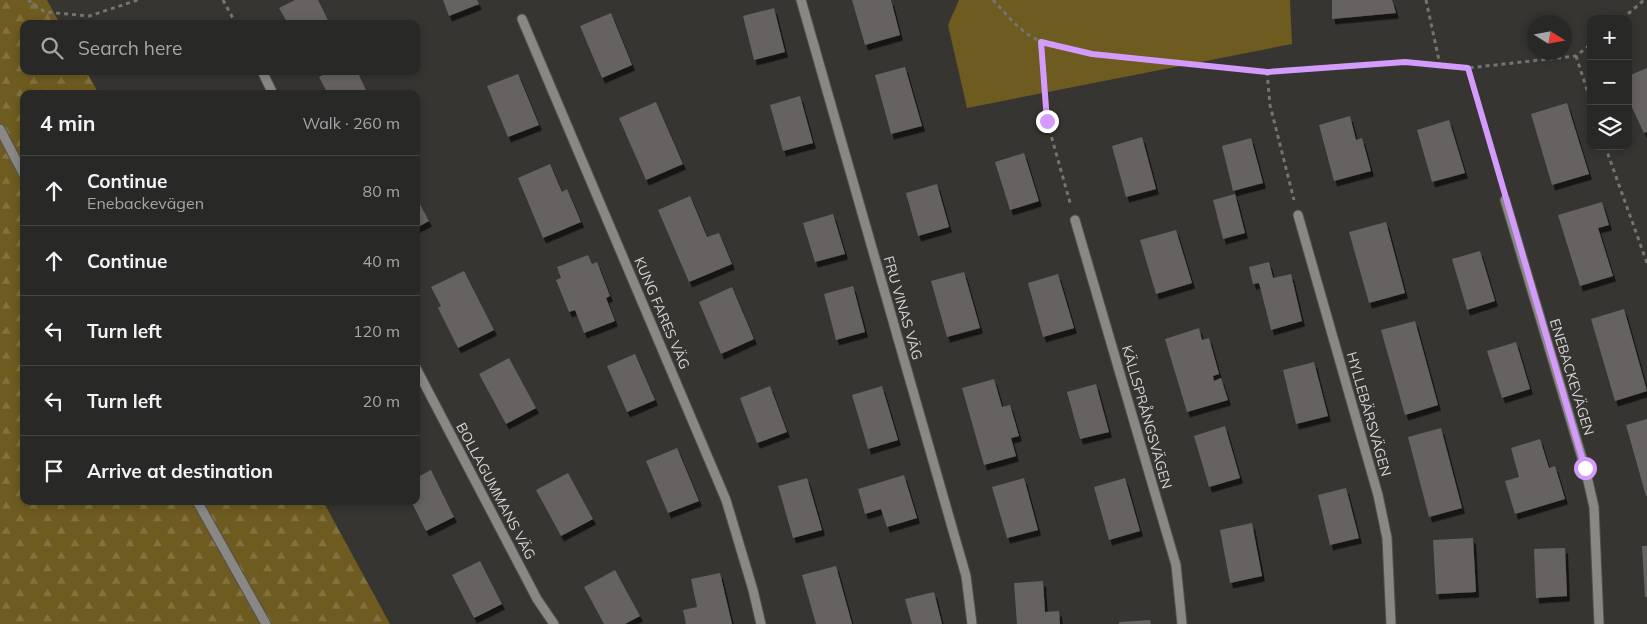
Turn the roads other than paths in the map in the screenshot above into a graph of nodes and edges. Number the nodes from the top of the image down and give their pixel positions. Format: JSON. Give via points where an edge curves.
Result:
{"nodes":[{"id":1,"x":801,"y":0,"type":"edge"},
{"id":2,"x":522,"y":19,"type":"dead end"},
{"id":3,"x":264,"y":75,"type":"edge"},
{"id":4,"x":271,"y":90,"type":"edge"},
{"id":5,"x":0,"y":129,"type":"edge"},
{"id":6,"x":20,"y":166,"type":"edge"},
{"id":7,"x":1505,"y":200,"type":"road end"},
{"id":8,"x":1298,"y":215,"type":"road end"},
{"id":9,"x":1075,"y":220,"type":"road end"},
{"id":10,"x":420,"y":376,"type":"edge"},
{"id":11,"x":199,"y":505,"type":"edge"},
{"id":12,"x":266,"y":624,"type":"edge"},
{"id":13,"x":554,"y":624,"type":"edge"},
{"id":14,"x":761,"y":624,"type":"edge"},
{"id":15,"x":972,"y":624,"type":"edge"},
{"id":16,"x":1182,"y":624,"type":"edge"},
{"id":17,"x":1391,"y":624,"type":"edge"},
{"id":18,"x":1599,"y":624,"type":"edge"}],
"edges":[{"from":1,"to":15,"type":"street","name":"FRU VINAS VÄG","via":[[966,576]]},
{"from":2,"to":14,"type":"street","name":"KUNG FARES VÄG","via":[[726,500]]},
{"from":3,"to":4,"type":"street"},
{"from":5,"to":6,"type":"street"},
{"from":7,"to":18,"type":"street","name":"ENEBACKEVÄGEN","via":[[1594,507]]},
{"from":8,"to":17,"type":"street","name":"HYLLEBÄRSVÄGEN","via":[[1378,495],[1387,538]]},
{"from":9,"to":16,"type":"street","name":"KÄLLSPRÅNGSVÄGEN","via":[[1176,566]]},
{"from":10,"to":13,"type":"street","name":"BOLLAGUMMANS VÄG","via":[[537,599]]},
{"from":11,"to":12,"type":"street"}]}
